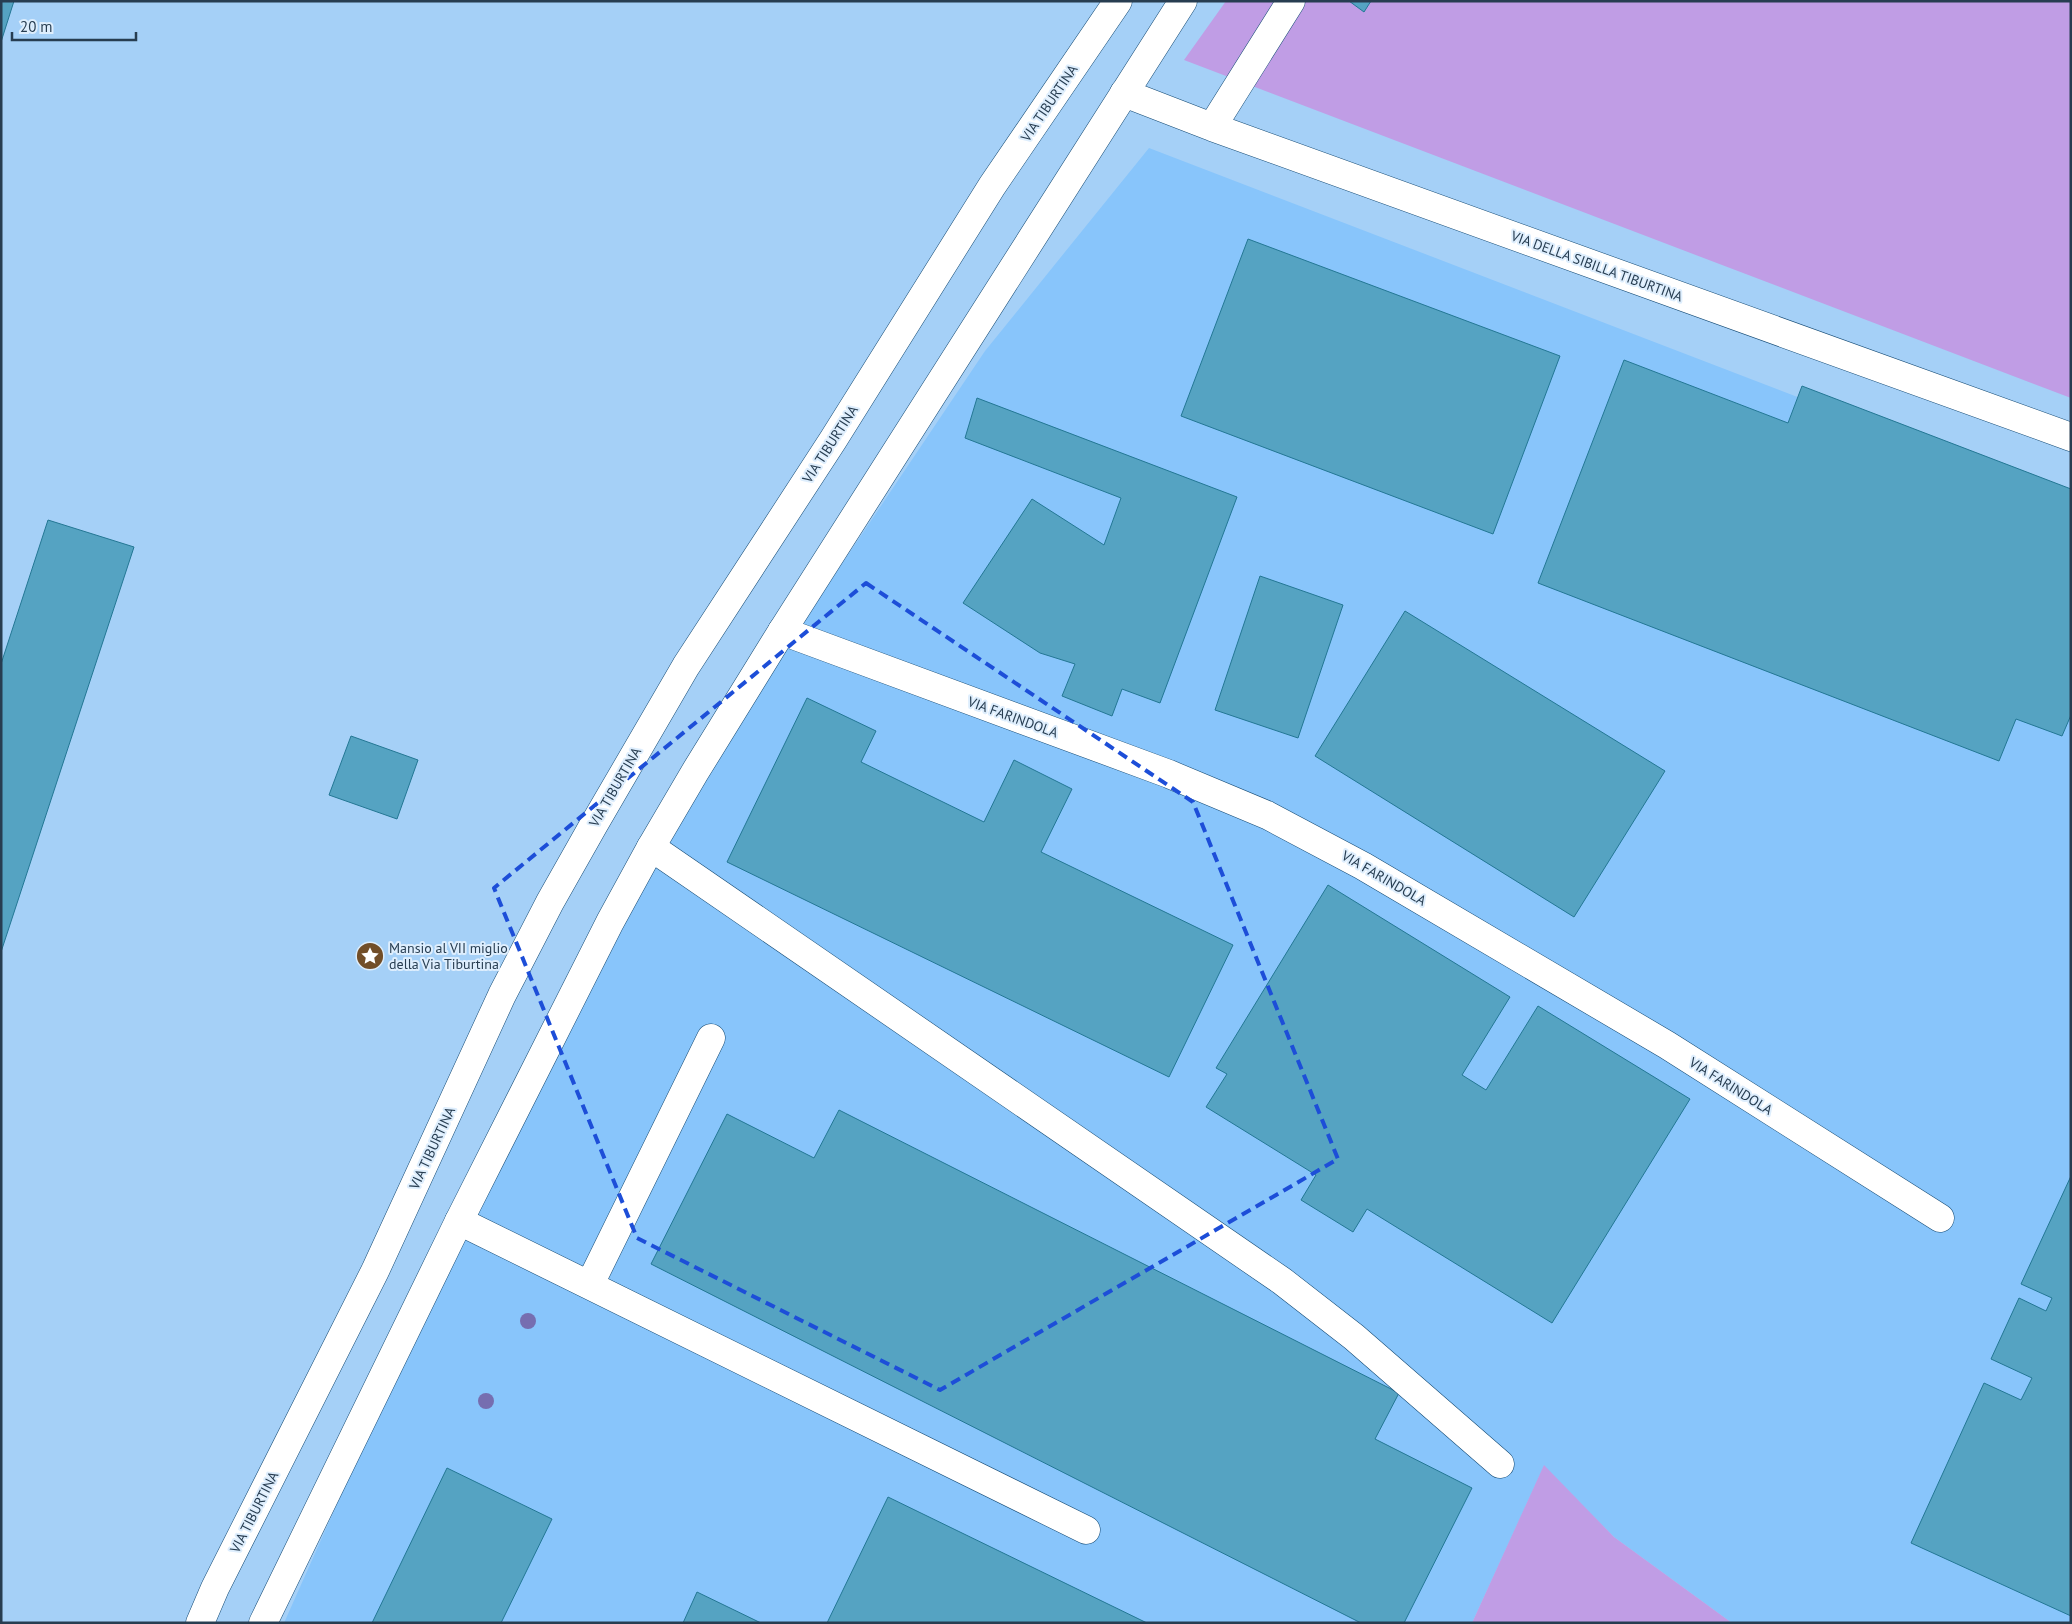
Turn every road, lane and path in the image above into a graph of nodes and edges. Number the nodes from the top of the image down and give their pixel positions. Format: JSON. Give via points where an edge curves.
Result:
{"nodes":[{"id":1,"x":1118,"y":1,"type":"edge"},
{"id":2,"x":1292,"y":1,"type":"edge"},
{"id":3,"x":1181,"y":4,"type":"edge"},
{"id":4,"x":1124,"y":93,"type":"junction"},
{"id":5,"x":1212,"y":127,"type":"junction"},
{"id":6,"x":2071,"y":436,"type":"edge"},
{"id":7,"x":782,"y":632,"type":"junction"},
{"id":8,"x":651,"y":848,"type":"junction"},
{"id":9,"x":710,"y":1038,"type":"dead end"},
{"id":10,"x":1940,"y":1218,"type":"dead end"},
{"id":11,"x":459,"y":1221,"type":"junction"},
{"id":12,"x":590,"y":1284,"type":"junction"},
{"id":13,"x":1500,"y":1464,"type":"dead end"},
{"id":14,"x":1086,"y":1530,"type":"dead end"},
{"id":15,"x":200,"y":1623,"type":"edge"},
{"id":16,"x":263,"y":1623,"type":"edge"}],
"edges":[{"from":1,"to":15,"type":"main road","name":"VIA TIBURTINA","via":[[992,186],[686,666],[593,826],[502,995],[375,1271]]},
{"from":2,"to":5,"type":"main road"},
{"from":3,"to":4,"type":"main road"},
{"from":4,"to":5,"type":"main road","name":"VIA DELLA SIBILLA TIBURTINA"},
{"from":4,"to":7,"type":"main road"},
{"from":5,"to":6,"type":"main road","name":"VIA DELLA SIBILLA TIBURTINA"},
{"from":7,"to":8,"type":"main road"},
{"from":7,"to":10,"type":"main road","name":"VIA FARINDOLA","via":[[1169,774],[1299,831],[1667,1045]]},
{"from":8,"to":11,"type":"main road","via":[[610,922]]},
{"from":8,"to":13,"type":"main road","via":[[1282,1281],[1354,1337]]},
{"from":9,"to":12,"type":"main road"},
{"from":11,"to":12,"type":"main road"},
{"from":11,"to":16,"type":"main road"},
{"from":12,"to":14,"type":"main road"}]}
